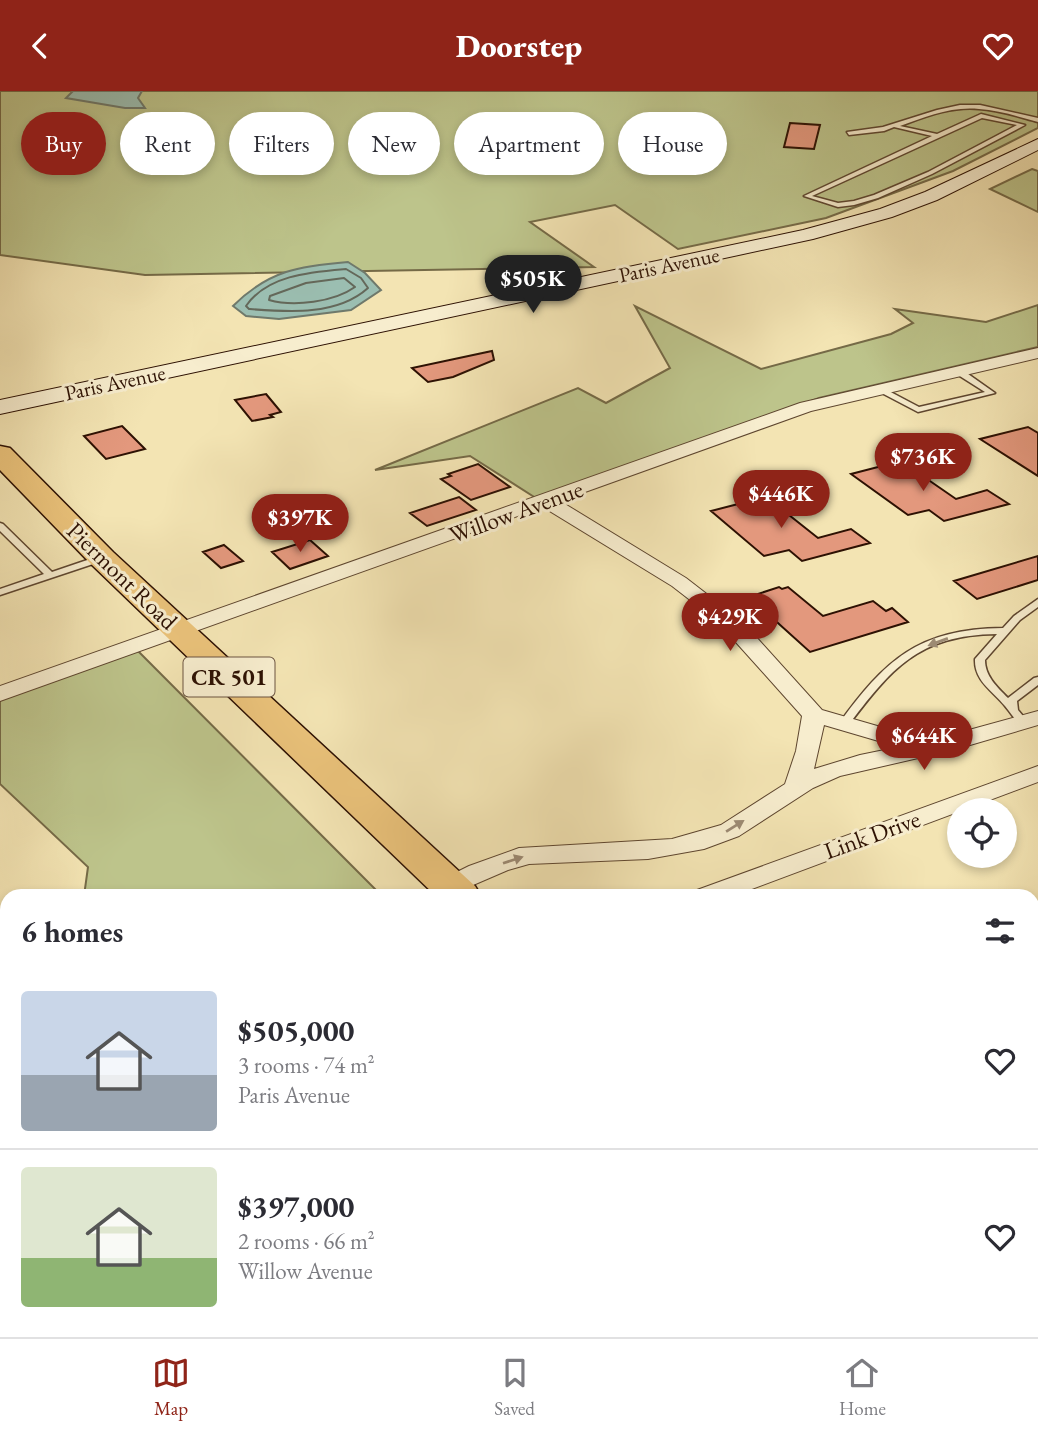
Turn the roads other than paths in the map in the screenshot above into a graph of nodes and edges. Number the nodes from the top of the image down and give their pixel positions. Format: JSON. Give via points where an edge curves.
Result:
{"nodes":[{"id":1,"x":1038,"y":120,"type":"edge"},
{"id":2,"x":893,"y":126,"type":"junction"},
{"id":3,"x":849,"y":133,"type":"dead end"},
{"id":4,"x":937,"y":136,"type":"junction"},
{"id":5,"x":1038,"y":144,"type":"edge"},
{"id":6,"x":1038,"y":353,"type":"edge"},
{"id":7,"x":958,"y":371,"type":"junction"},
{"id":8,"x":880,"y":390,"type":"junction"},
{"id":9,"x":0,"y":407,"type":"edge"},
{"id":10,"x":0,"y":454,"type":"edge"},
{"id":11,"x":547,"y":501,"type":"junction"},
{"id":12,"x":0,"y":526,"type":"edge"},
{"id":13,"x":102,"y":558,"type":"junction"},
{"id":14,"x":50,"y":575,"type":"junction"},
{"id":15,"x":0,"y":592,"type":"edge"},
{"id":16,"x":1038,"y":602,"type":"edge"},
{"id":17,"x":180,"y":631,"type":"junction"},
{"id":18,"x":1005,"y":631,"type":"junction"},
{"id":19,"x":1038,"y":680,"type":"edge"},
{"id":20,"x":0,"y":694,"type":"edge"},
{"id":21,"x":814,"y":715,"type":"junction"},
{"id":22,"x":1024,"y":716,"type":"edge"},
{"id":23,"x":843,"y":725,"type":"junction"},
{"id":24,"x":931,"y":748,"type":"junction"},
{"id":25,"x":1038,"y":775,"type":"edge"},
{"id":26,"x":796,"y":787,"type":"junction"},
{"id":27,"x":453,"y":889,"type":"edge"},
{"id":28,"x":458,"y":889,"type":"edge"},
{"id":29,"x":725,"y":889,"type":"edge"}],
"edges":[{"from":1,"to":2,"type":"lane","via":[[969,107],[946,109]]},
{"from":2,"to":3,"type":"lane"},
{"from":2,"to":4,"type":"lane"},
{"from":4,"to":4,"type":"lane","via":[[925,141],[807,196],[839,205],[865,200],[1022,125],[981,115]]},
{"from":5,"to":9,"type":"street","name":"Paris Avenue","via":[[931,196],[806,235]]},
{"from":6,"to":7,"type":"street","name":"Willow Avenue"},
{"from":7,"to":8,"type":"street","name":"Willow Avenue"},
{"from":7,"to":8,"type":"lane","via":[[990,393],[918,410]]},
{"from":8,"to":11,"type":"street","name":"Willow Avenue","via":[[806,407]]},
{"from":10,"to":13,"type":"main road","name":"Piermont Road","number":"CR 501"},
{"from":11,"to":17,"type":"street","name":"Willow Avenue"},
{"from":11,"to":21,"type":"street","via":[[710,606]]},
{"from":12,"to":14,"type":"lane"},
{"from":13,"to":14,"type":"lane"},
{"from":13,"to":17,"type":"main road","name":"Piermont Road","number":"CR 501"},
{"from":14,"to":15,"type":"lane"},
{"from":16,"to":18,"type":"lane"},
{"from":17,"to":20,"type":"street","name":"Willow Avenue"},
{"from":17,"to":27,"type":"main road","name":"Piermont Road","number":"CR 501"},
{"from":18,"to":22,"type":"lane","via":[[978,666]]},
{"from":18,"to":23,"type":"lane","one_way":true,"via":[[960,635],[904,657],[887,670]]},
{"from":19,"to":22,"type":"lane","via":[[1012,700]]},
{"from":21,"to":23,"type":"street"},
{"from":21,"to":26,"type":"street"},
{"from":22,"to":24,"type":"street"},
{"from":23,"to":24,"type":"street"},
{"from":24,"to":26,"type":"street","via":[[840,768]]},
{"from":25,"to":29,"type":"street","name":"Link Drive"},
{"from":28,"to":26,"type":"street","one_way":true,"via":[[484,870],[527,856],[637,852],[720,836]]}]}
